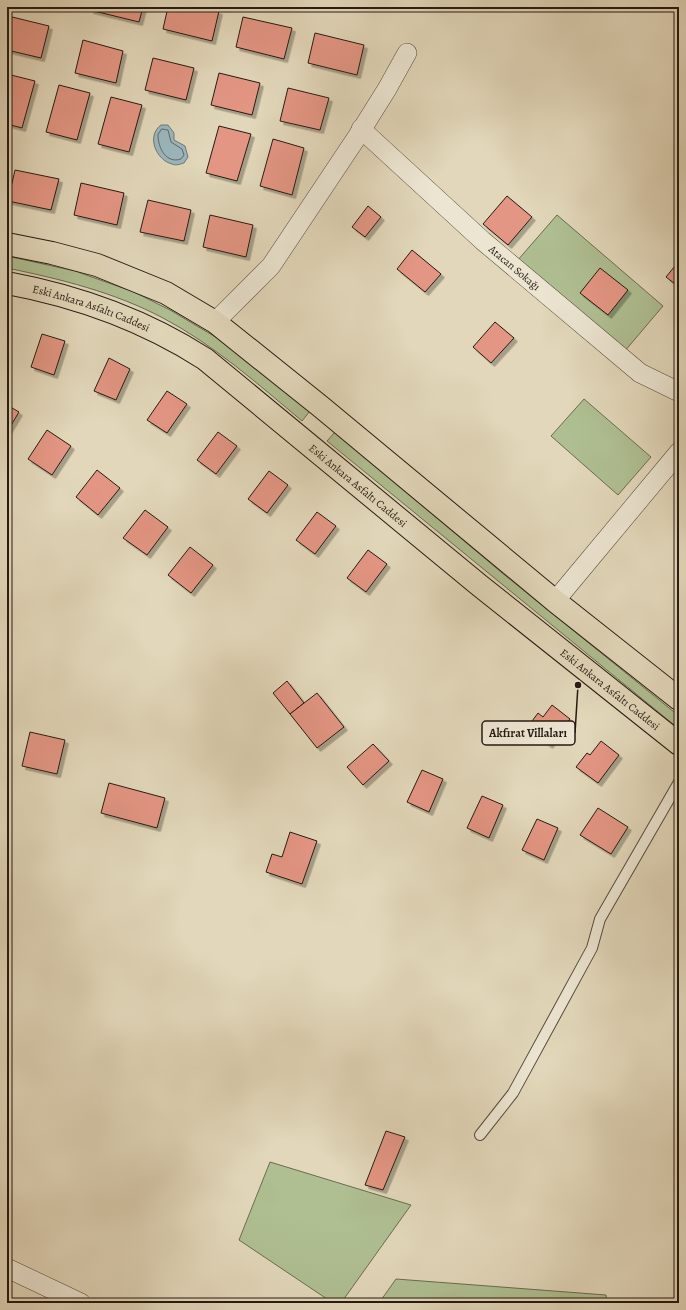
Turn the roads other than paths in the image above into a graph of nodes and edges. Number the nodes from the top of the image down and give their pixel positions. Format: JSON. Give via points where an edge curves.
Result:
{"nodes":[{"id":1,"x":407,"y":53,"type":"dead end"},
{"id":2,"x":361,"y":129,"type":"junction"},
{"id":3,"x":7,"y":244,"type":"edge"},
{"id":4,"x":7,"y":282,"type":"edge"},
{"id":5,"x":215,"y":322,"type":"junction"},
{"id":6,"x":679,"y":392,"type":"edge"},
{"id":7,"x":679,"y":452,"type":"edge"},
{"id":8,"x":555,"y":601,"type":"junction"},
{"id":9,"x":679,"y":699,"type":"edge"},
{"id":10,"x":679,"y":744,"type":"edge"},
{"id":11,"x":679,"y":782,"type":"edge"},
{"id":12,"x":480,"y":1135,"type":"dead end"},
{"id":13,"x":7,"y":1268,"type":"edge"},
{"id":14,"x":81,"y":1303,"type":"edge"}],
"edges":[{"from":1,"to":2,"type":"street"},
{"from":2,"to":5,"type":"street","via":[[271,266]]},
{"from":2,"to":6,"type":"street","name":"Atacan Sokağı","via":[[483,242],[640,373]]},
{"from":3,"to":5,"type":"main road","via":[[52,253],[104,268],[166,293]]},
{"from":4,"to":10,"type":"main road","name":"Eski Ankara Asfaltı Caddesi","via":[[71,298],[114,313],[156,331],[205,359],[479,586]]},
{"from":5,"to":8,"type":"main road"},
{"from":7,"to":8,"type":"street"},
{"from":8,"to":9,"type":"main road"},
{"from":11,"to":12,"type":"lane","via":[[600,919],[592,948],[513,1093]]},
{"from":13,"to":14,"type":"street"}]}
